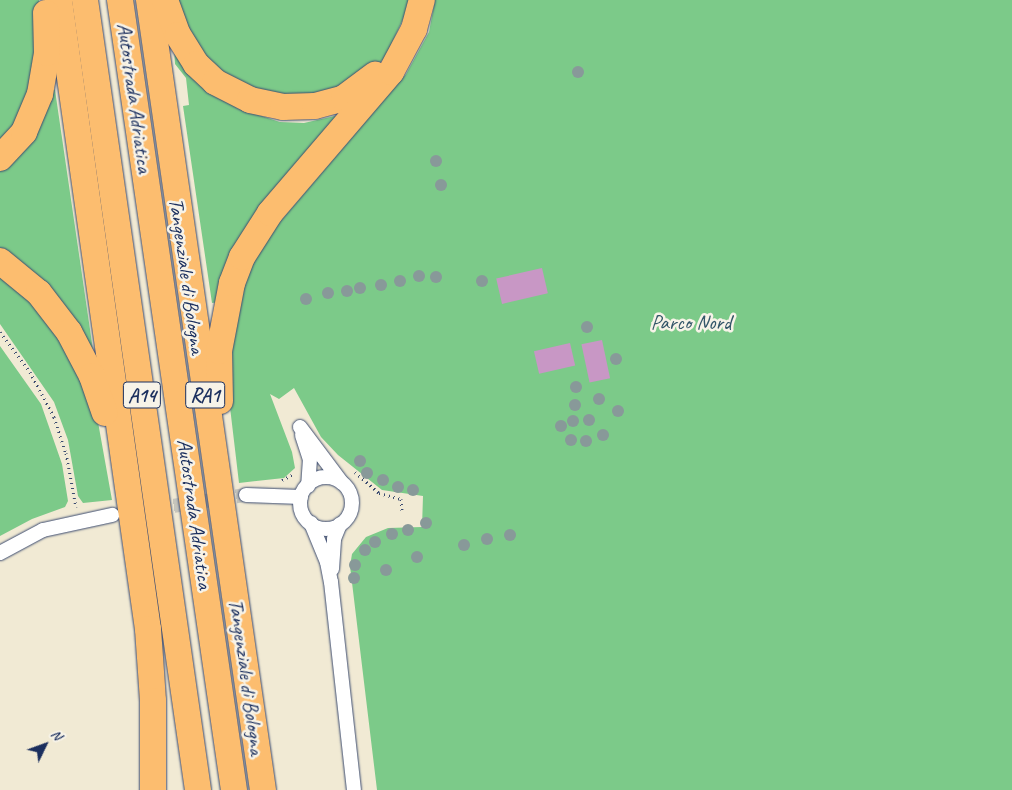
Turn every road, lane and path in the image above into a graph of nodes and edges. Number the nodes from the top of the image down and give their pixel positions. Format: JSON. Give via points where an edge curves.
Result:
{"nodes":[{"id":1,"x":45,"y":0,"type":"edge"},
{"id":2,"x":59,"y":0,"type":"edge"},
{"id":3,"x":85,"y":0,"type":"edge"},
{"id":4,"x":120,"y":0,"type":"edge"},
{"id":5,"x":148,"y":0,"type":"edge"},
{"id":6,"x":165,"y":0,"type":"edge"},
{"id":7,"x":422,"y":0,"type":"edge"},
{"id":8,"x":399,"y":56,"type":"junction"},
{"id":9,"x":0,"y":158,"type":"edge"},
{"id":10,"x":0,"y":261,"type":"edge"},
{"id":11,"x":0,"y":332,"type":"edge"},
{"id":12,"x":296,"y":470,"type":"dead end"},
{"id":13,"x":273,"y":482,"type":"dead end"},
{"id":14,"x":342,"y":483,"type":"junction"},
{"id":15,"x":305,"y":491,"type":"junction"},
{"id":16,"x":246,"y":495,"type":"tunnel mouth"},
{"id":17,"x":76,"y":508,"type":"dead end"},
{"id":18,"x":112,"y":515,"type":"dead end"},
{"id":19,"x":311,"y":523,"type":"junction"},
{"id":20,"x":340,"y":524,"type":"junction"},
{"id":21,"x":0,"y":553,"type":"edge"},
{"id":22,"x":140,"y":572,"type":"junction"},
{"id":23,"x":331,"y":582,"type":"junction"},
{"id":24,"x":237,"y":611,"type":"junction"},
{"id":25,"x":198,"y":789,"type":"edge"},
{"id":26,"x":153,"y":790,"type":"edge"},
{"id":27,"x":234,"y":790,"type":"edge"},
{"id":28,"x":263,"y":790,"type":"edge"},
{"id":29,"x":354,"y":790,"type":"edge"}],
"edges":[{"from":1,"to":9,"type":"highway","via":[[47,40],[40,94],[24,132]]},
{"from":2,"to":22,"type":"highway"},
{"from":3,"to":25,"type":"highway","name":"Autostrada Adriatica","number":"A14"},
{"from":4,"to":27,"type":"highway","name":"Autostrada Adriatica","number":"A14"},
{"from":5,"to":24,"type":"highway","name":"Tangenziale di Bologna","number":"RA1"},
{"from":6,"to":8,"type":"highway","via":[[185,49],[206,75],[238,95],[268,104],[315,106],[344,98]]},
{"from":7,"to":8,"type":"highway","via":[[414,30]]},
{"from":8,"to":24,"type":"highway","via":[[391,72],[254,235],[232,283],[219,351],[219,391]]},
{"from":10,"to":22,"type":"highway","via":[[24,278],[49,304],[89,369],[108,425],[124,521]]},
{"from":11,"to":17,"type":"path","via":[[30,372],[54,417],[66,453]]},
{"from":12,"to":13,"type":"path","via":[[294,475]]},
{"from":14,"to":15,"type":"street","via":[[327,477]]},
{"from":14,"to":15,"type":"street","via":[[300,427],[310,459]]},
{"from":14,"to":20,"type":"street","via":[[350,493],[352,504],[350,514]]},
{"from":15,"to":16,"type":"street"},
{"from":15,"to":19,"type":"street","via":[[304,516]]},
{"from":18,"to":21,"type":"street","via":[[43,530]]},
{"from":19,"to":20,"type":"street","via":[[322,529]]},
{"from":19,"to":23,"type":"street","via":[[328,562]]},
{"from":20,"to":23,"type":"street","via":[[334,540]]},
{"from":22,"to":26,"type":"highway","via":[[153,692]]},
{"from":23,"to":29,"type":"street"},
{"from":24,"to":28,"type":"highway","name":"Tangenziale di Bologna","number":"RA1"}]}
